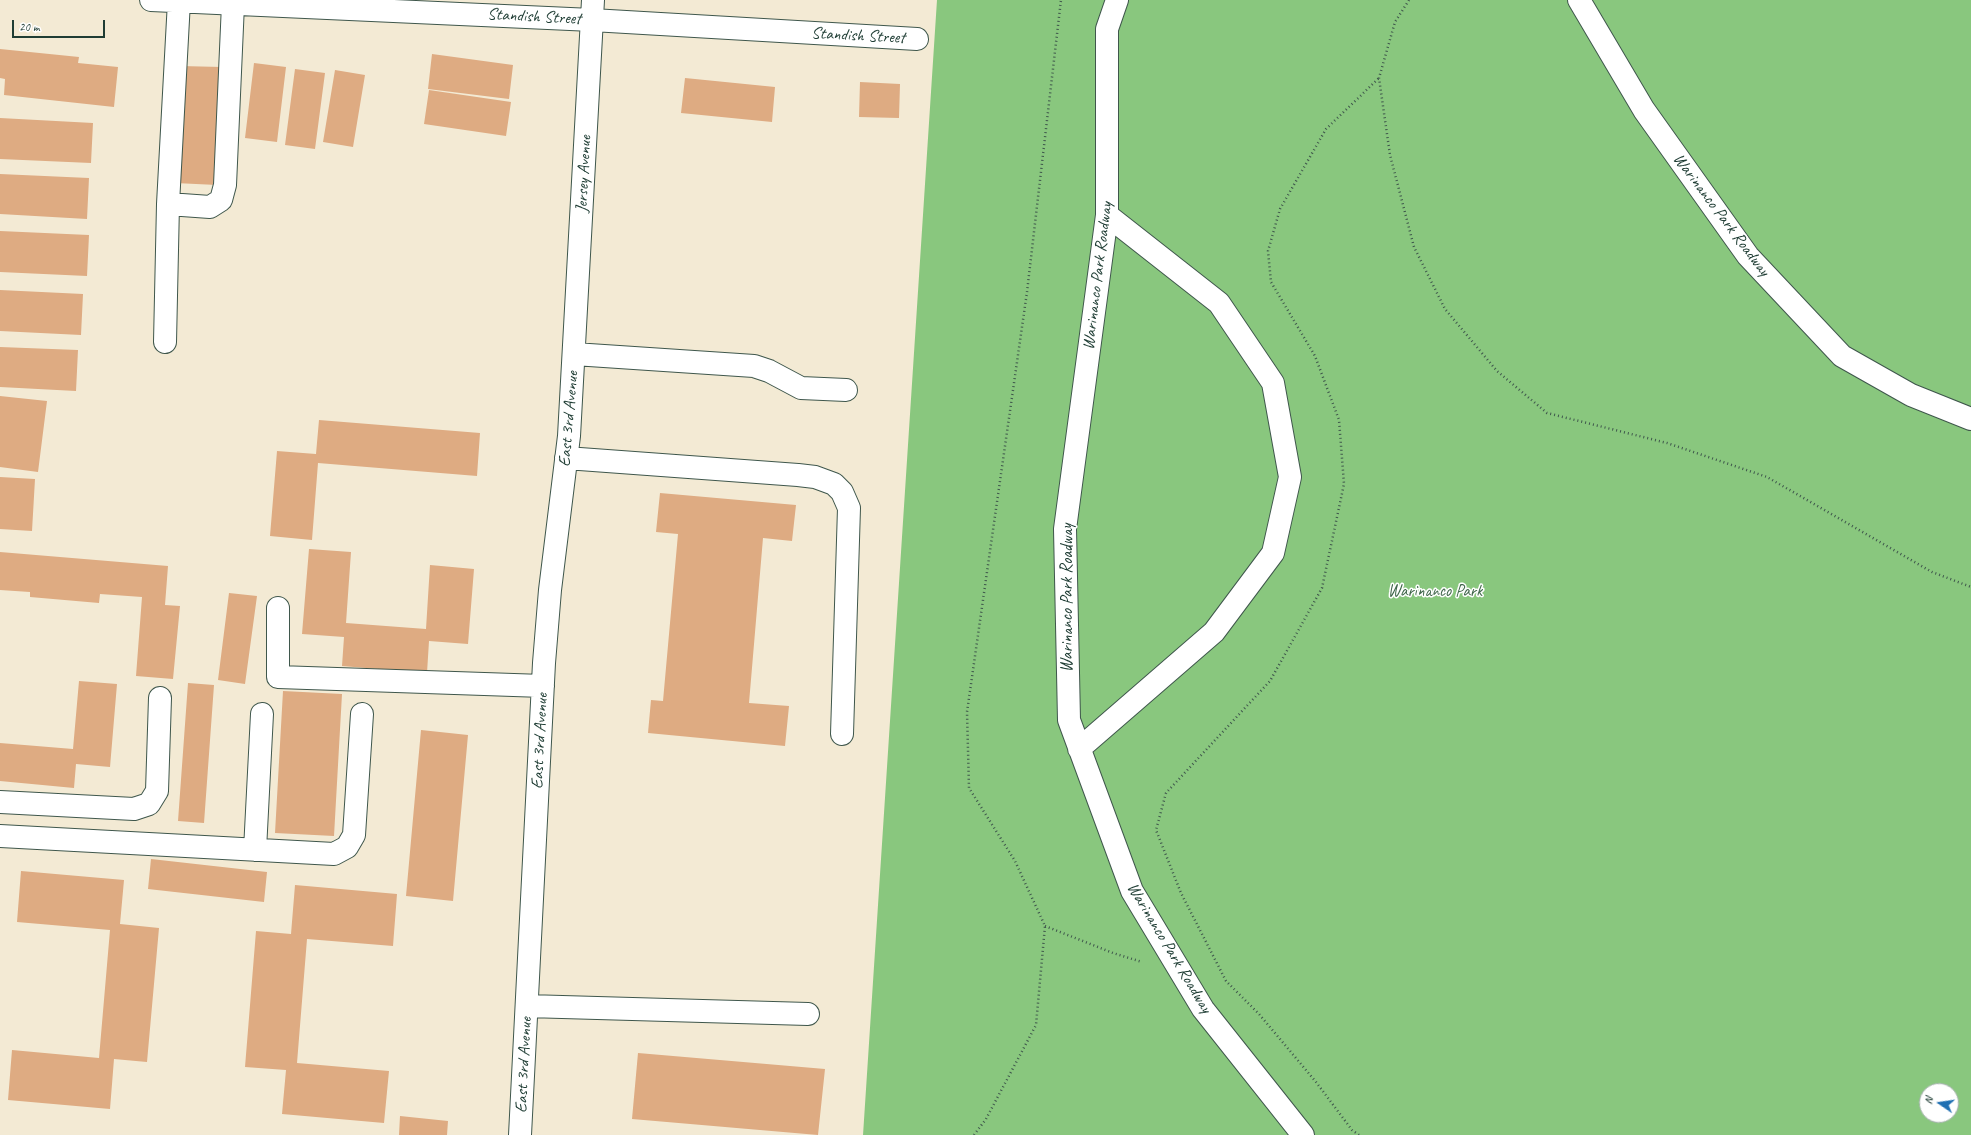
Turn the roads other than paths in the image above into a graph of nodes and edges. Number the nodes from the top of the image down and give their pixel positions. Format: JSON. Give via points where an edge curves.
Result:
{"nodes":[{"id":1,"x":151,"y":0,"type":"edge"},
{"id":2,"x":1117,"y":0,"type":"edge"},
{"id":3,"x":1579,"y":0,"type":"edge"},
{"id":4,"x":179,"y":1,"type":"junction"},
{"id":5,"x":233,"y":4,"type":"junction"},
{"id":6,"x":592,"y":10,"type":"edge"},
{"id":7,"x":917,"y":39,"type":"dead end"},
{"id":8,"x":168,"y":204,"type":"junction"},
{"id":9,"x":1107,"y":215,"type":"junction"},
{"id":10,"x":165,"y":342,"type":"dead end"},
{"id":11,"x":574,"y":352,"type":"junction"},
{"id":12,"x":846,"y":390,"type":"dead end"},
{"id":13,"x":1971,"y":418,"type":"edge"},
{"id":14,"x":566,"y":458,"type":"junction"},
{"id":15,"x":278,"y":608,"type":"dead end"},
{"id":16,"x":543,"y":686,"type":"junction"},
{"id":17,"x":160,"y":698,"type":"dead end"},
{"id":18,"x":262,"y":714,"type":"dead end"},
{"id":19,"x":362,"y":714,"type":"dead end"},
{"id":20,"x":842,"y":734,"type":"dead end"},
{"id":21,"x":1079,"y":749,"type":"junction"},
{"id":22,"x":0,"y":802,"type":"edge"},
{"id":23,"x":0,"y":836,"type":"edge"},
{"id":24,"x":255,"y":850,"type":"junction"},
{"id":25,"x":527,"y":1006,"type":"junction"},
{"id":26,"x":808,"y":1014,"type":"dead end"},
{"id":27,"x":520,"y":1135,"type":"edge"},
{"id":28,"x":1303,"y":1135,"type":"edge"}],
"edges":[{"from":1,"to":4,"type":"street","name":"Standish Street"},
{"from":2,"to":9,"type":"street","name":"Warinanco Park Roadway","via":[[1107,29]]},
{"from":3,"to":13,"type":"street","name":"Warinanco Park Roadway","via":[[1644,110],[1748,256],[1842,356],[1910,396]]},
{"from":4,"to":5,"type":"street","name":"Standish Street"},
{"from":4,"to":8,"type":"street"},
{"from":5,"to":6,"type":"street","name":"Standish Street"},
{"from":5,"to":8,"type":"street","via":[[225,185],[221,200],[210,207]]},
{"from":6,"to":7,"type":"street","name":"Standish Street"},
{"from":6,"to":11,"type":"street","name":"Jersey Avenue"},
{"from":8,"to":10,"type":"street"},
{"from":9,"to":21,"type":"street","name":"Warinanco Park Roadway","via":[[1065,529],[1069,720]]},
{"from":9,"to":21,"type":"street","via":[[1219,303],[1273,382],[1290,477],[1273,553],[1214,632]]},
{"from":11,"to":12,"type":"street","via":[[743,365],[769,371],[801,388]]},
{"from":11,"to":14,"type":"street","name":"East 3rd Avenue"},
{"from":14,"to":16,"type":"street","name":"East 3rd Avenue","via":[[550,590]]},
{"from":14,"to":20,"type":"street","via":[[798,475],[815,477],[834,484],[842,492],[849,508]]},
{"from":15,"to":16,"type":"street","via":[[278,677]]},
{"from":16,"to":25,"type":"street","name":"East 3rd Avenue"},
{"from":17,"to":22,"type":"street","via":[[157,791],[149,804],[134,809]]},
{"from":18,"to":24,"type":"street"},
{"from":19,"to":24,"type":"street","via":[[354,835],[347,847],[334,854]]},
{"from":21,"to":28,"type":"street","name":"Warinanco Park Roadway","via":[[1132,891],[1204,1008]]},
{"from":23,"to":24,"type":"street"},
{"from":25,"to":26,"type":"street"},
{"from":25,"to":27,"type":"street","name":"East 3rd Avenue"}]}
